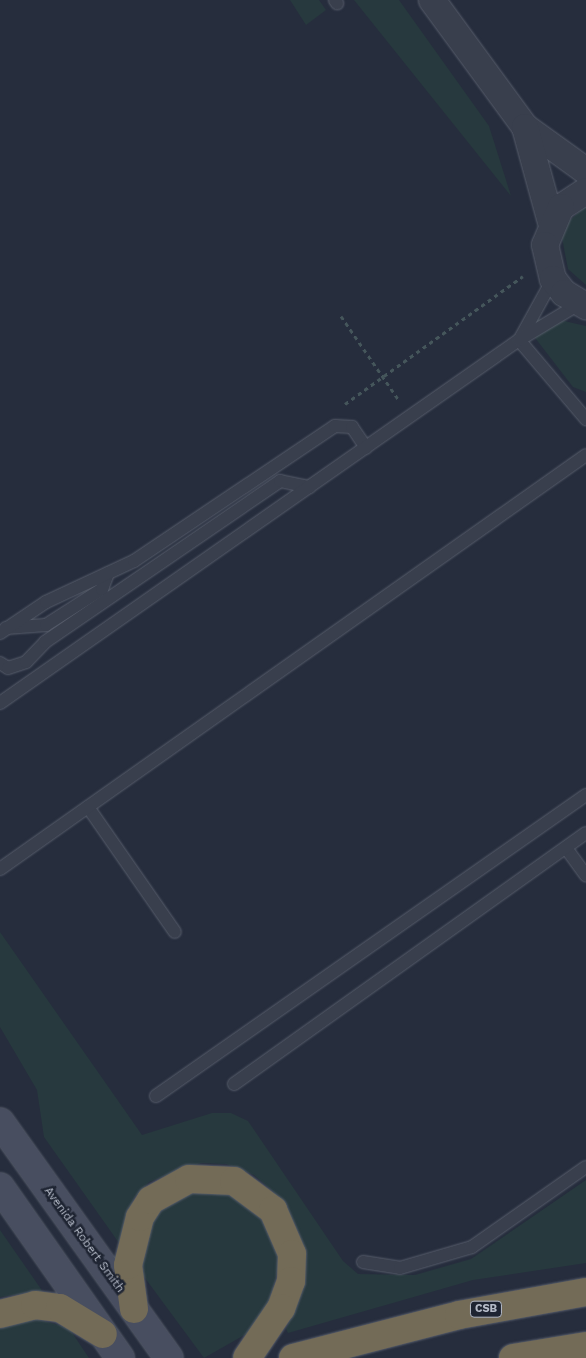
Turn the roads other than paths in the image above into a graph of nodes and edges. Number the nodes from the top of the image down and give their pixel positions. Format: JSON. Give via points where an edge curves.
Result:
{"nodes":[{"id":1,"x":432,"y":0,"type":"edge"},
{"id":2,"x":525,"y":127,"type":"junction"},
{"id":3,"x":586,"y":171,"type":"edge"},
{"id":4,"x":586,"y":191,"type":"edge"},
{"id":5,"x":551,"y":222,"type":"junction"},
{"id":6,"x":553,"y":279,"type":"junction"},
{"id":7,"x":582,"y":305,"type":"edge"},
{"id":8,"x":520,"y":340,"type":"junction"},
{"id":9,"x":586,"y":419,"type":"edge"},
{"id":10,"x":366,"y":448,"type":"junction"},
{"id":11,"x":586,"y":454,"type":"edge"},
{"id":12,"x":309,"y":487,"type":"junction"},
{"id":13,"x":108,"y":573,"type":"junction"},
{"id":14,"x":3,"y":631,"type":"edge"},
{"id":15,"x":0,"y":664,"type":"edge"},
{"id":16,"x":0,"y":703,"type":"edge"},
{"id":17,"x":586,"y":796,"type":"edge"},
{"id":18,"x":88,"y":807,"type":"junction"},
{"id":19,"x":586,"y":834,"type":"edge"},
{"id":20,"x":566,"y":848,"type":"junction"},
{"id":21,"x":0,"y":869,"type":"edge"},
{"id":22,"x":586,"y":876,"type":"edge"},
{"id":23,"x":175,"y":932,"type":"dead end"},
{"id":24,"x":234,"y":1084,"type":"dead end"},
{"id":25,"x":156,"y":1096,"type":"dead end"},
{"id":26,"x":0,"y":1122,"type":"edge"},
{"id":27,"x":586,"y":1167,"type":"edge"},
{"id":28,"x":0,"y":1187,"type":"edge"},
{"id":29,"x":363,"y":1262,"type":"dead end"},
{"id":30,"x":586,"y":1292,"type":"edge"},
{"id":31,"x":134,"y":1309,"type":"junction"},
{"id":32,"x":0,"y":1314,"type":"edge"},
{"id":33,"x":103,"y":1334,"type":"junction"},
{"id":34,"x":586,"y":1346,"type":"edge"},
{"id":35,"x":120,"y":1358,"type":"edge"},
{"id":36,"x":168,"y":1358,"type":"edge"},
{"id":37,"x":246,"y":1358,"type":"edge"},
{"id":38,"x":293,"y":1358,"type":"edge"},
{"id":39,"x":512,"y":1358,"type":"edge"}],
"edges":[{"from":1,"to":2,"type":"street"},
{"from":2,"to":3,"type":"street"},
{"from":2,"to":5,"type":"street"},
{"from":4,"to":5,"type":"street","via":[[561,207]]},
{"from":5,"to":6,"type":"street","via":[[545,245]]},
{"from":6,"to":7,"type":"street"},
{"from":6,"to":8,"type":"lane"},
{"from":7,"to":8,"type":"lane"},
{"from":8,"to":9,"type":"lane"},
{"from":8,"to":10,"type":"lane"},
{"from":10,"to":12,"type":"lane"},
{"from":10,"to":13,"type":"lane","via":[[352,427],[335,426],[134,561]]},
{"from":11,"to":18,"type":"lane"},
{"from":12,"to":15,"type":"lane","via":[[280,481],[45,642],[26,662],[8,668]]},
{"from":12,"to":16,"type":"lane"},
{"from":13,"to":14,"type":"lane","via":[[46,602]]},
{"from":13,"to":14,"type":"lane","via":[[102,589],[46,625]]},
{"from":17,"to":25,"type":"lane"},
{"from":18,"to":21,"type":"lane"},
{"from":18,"to":23,"type":"lane"},
{"from":19,"to":20,"type":"lane"},
{"from":20,"to":22,"type":"lane"},
{"from":20,"to":24,"type":"lane"},
{"from":26,"to":31,"type":"street","name":"Avenida Robert Smith"},
{"from":27,"to":29,"type":"lane","via":[[472,1247],[400,1268]]},
{"from":28,"to":33,"type":"street"},
{"from":30,"to":38,"type":"highway","number":"CSB","via":[[458,1314]]},
{"from":31,"to":36,"type":"street","name":"Avenida Robert Smith"},
{"from":31,"to":37,"type":"highway","via":[[128,1265],[140,1217],[151,1200],[189,1179],[234,1181],[273,1210],[292,1254],[291,1281],[281,1308]]},
{"from":32,"to":33,"type":"highway","via":[[35,1305],[60,1308]]},
{"from":33,"to":35,"type":"street"},
{"from":34,"to":39,"type":"highway"}]}
